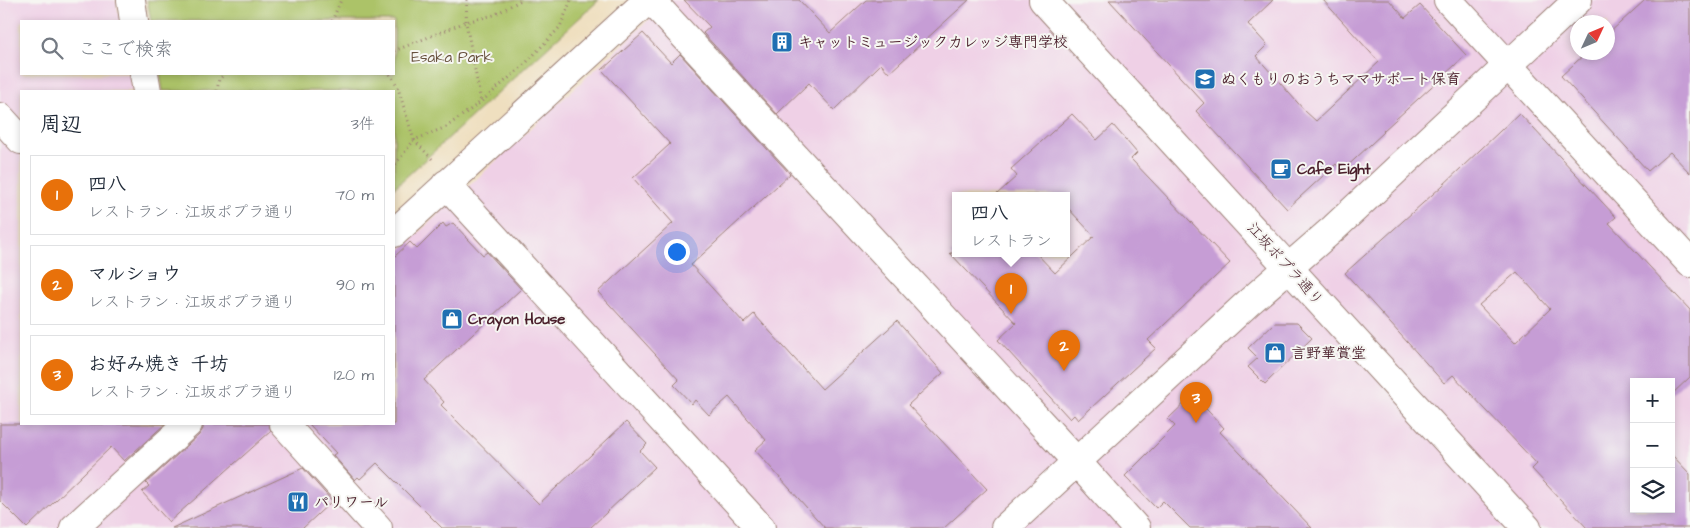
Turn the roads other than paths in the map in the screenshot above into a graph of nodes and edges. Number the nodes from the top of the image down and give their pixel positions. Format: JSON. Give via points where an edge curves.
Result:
{"nodes":[{"id":1,"x":130,"y":0,"type":"edge"},
{"id":2,"x":649,"y":0,"type":"edge"},
{"id":3,"x":1043,"y":0,"type":"edge"},
{"id":4,"x":1448,"y":0,"type":"edge"},
{"id":5,"x":1578,"y":0,"type":"edge"},
{"id":6,"x":134,"y":20,"type":"edge"},
{"id":7,"x":1508,"y":65,"type":"junction"},
{"id":8,"x":144,"y":75,"type":"edge"},
{"id":9,"x":148,"y":90,"type":"edge"},
{"id":10,"x":0,"y":117,"type":"edge"},
{"id":11,"x":20,"y":139,"type":"edge"},
{"id":12,"x":441,"y":174,"type":"junction"},
{"id":13,"x":395,"y":232,"type":"edge"},
{"id":14,"x":1690,"y":263,"type":"edge"},
{"id":15,"x":1289,"y":268,"type":"junction"},
{"id":16,"x":187,"y":425,"type":"edge"},
{"id":17,"x":285,"y":425,"type":"edge"},
{"id":18,"x":1077,"y":462,"type":"junction"},
{"id":19,"x":74,"y":528,"type":"edge"},
{"id":20,"x":378,"y":528,"type":"edge"},
{"id":21,"x":761,"y":528,"type":"edge"},
{"id":22,"x":1005,"y":528,"type":"edge"},
{"id":23,"x":1136,"y":528,"type":"edge"},
{"id":24,"x":1527,"y":528,"type":"edge"}],
"edges":[{"from":1,"to":6,"type":"street"},
{"from":2,"to":12,"type":"street"},
{"from":2,"to":18,"type":"street"},
{"from":3,"to":15,"type":"street","name":"江坂ポプラ通り"},
{"from":4,"to":7,"type":"street"},
{"from":5,"to":7,"type":"street"},
{"from":7,"to":14,"type":"street"},
{"from":7,"to":15,"type":"street"},
{"from":8,"to":9,"type":"street"},
{"from":10,"to":11,"type":"street"},
{"from":12,"to":13,"type":"street"},
{"from":12,"to":21,"type":"street"},
{"from":15,"to":18,"type":"street"},
{"from":15,"to":24,"type":"street","name":"江坂ポプラ通り"},
{"from":16,"to":19,"type":"street"},
{"from":17,"to":20,"type":"street"},
{"from":18,"to":22,"type":"street"},
{"from":18,"to":23,"type":"street"}]}
